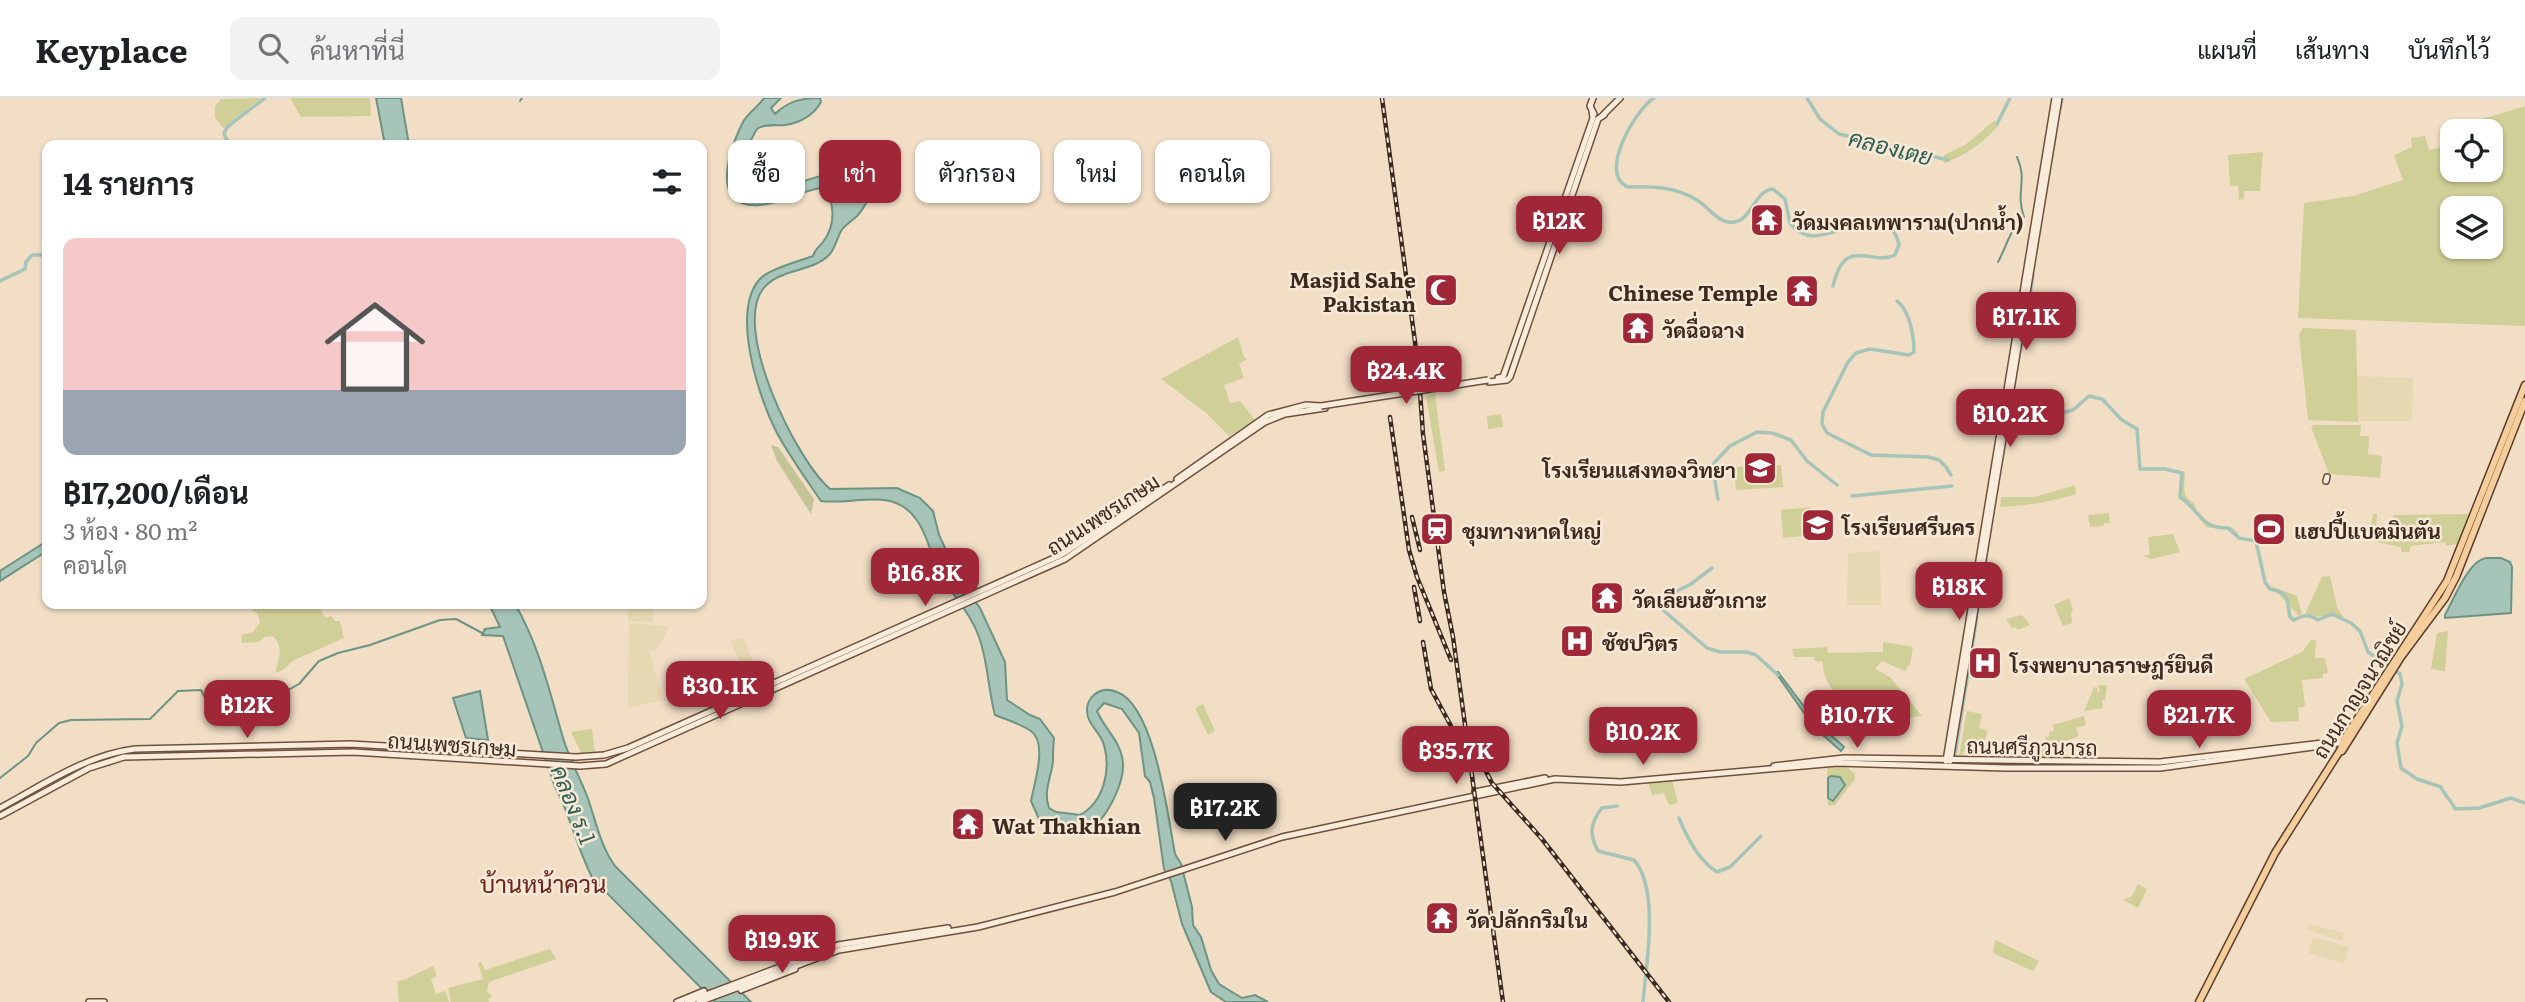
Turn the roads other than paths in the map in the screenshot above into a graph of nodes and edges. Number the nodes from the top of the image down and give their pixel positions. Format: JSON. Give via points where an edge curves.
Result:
{"nodes":[{"id":1,"x":1593,"y":98,"type":"edge"},
{"id":2,"x":1608,"y":98,"type":"edge"},
{"id":3,"x":1620,"y":98,"type":"edge"},
{"id":4,"x":2057,"y":98,"type":"edge"},
{"id":5,"x":1610,"y":106,"type":"junction"},
{"id":6,"x":1592,"y":111,"type":"junction"},
{"id":7,"x":1604,"y":115,"type":"junction"},
{"id":8,"x":1488,"y":381,"type":"junction"},
{"id":9,"x":2525,"y":386,"type":"edge"},
{"id":10,"x":2525,"y":401,"type":"edge"},
{"id":11,"x":953,"y":607,"type":"junction"},
{"id":12,"x":2419,"y":629,"type":"junction"},
{"id":13,"x":864,"y":642,"type":"junction"},
{"id":14,"x":854,"y":646,"type":"junction"},
{"id":15,"x":867,"y":649,"type":"junction"},
{"id":16,"x":857,"y":653,"type":"junction"},
{"id":17,"x":753,"y":695,"type":"junction"},
{"id":18,"x":696,"y":721,"type":"junction"},
{"id":19,"x":2351,"y":734,"type":"junction"},
{"id":20,"x":250,"y":745,"type":"junction"},
{"id":21,"x":2339,"y":745,"type":"junction"},
{"id":22,"x":251,"y":753,"type":"junction"},
{"id":23,"x":1948,"y":763,"type":"junction"},
{"id":24,"x":0,"y":808,"type":"edge"},
{"id":25,"x":0,"y":816,"type":"edge"},
{"id":26,"x":826,"y":951,"type":"junction"},
{"id":27,"x":757,"y":976,"type":"junction"},
{"id":28,"x":732,"y":980,"type":"dead end"},
{"id":29,"x":741,"y":990,"type":"dead end"},
{"id":30,"x":704,"y":991,"type":"dead end"},
{"id":31,"x":89,"y":1002,"type":"edge"},
{"id":32,"x":104,"y":1002,"type":"edge"},
{"id":33,"x":677,"y":1002,"type":"edge"},
{"id":34,"x":687,"y":1002,"type":"edge"},
{"id":35,"x":699,"y":1002,"type":"edge"},
{"id":36,"x":2201,"y":1002,"type":"edge"}],
"edges":[{"from":1,"to":6,"type":"main road"},
{"from":2,"to":5,"type":"main road"},
{"from":3,"to":5,"type":"main road"},
{"from":4,"to":23,"type":"main road"},
{"from":5,"to":7,"type":"main road"},
{"from":6,"to":7,"type":"main road"},
{"from":6,"to":8,"type":"main road","via":[[1503,377]]},
{"from":7,"to":8,"type":"main road","name":"ถนนเพชรเกษม","via":[[1598,119],[1510,377]]},
{"from":8,"to":11,"type":"main road","name":"ถนนเพชรเกษม","bridge":true,"via":[[1264,417],[1083,542]]},
{"from":9,"to":12,"type":"main road","name":"ถนนกาญจนวณิชย์","via":[[2453,568]]},
{"from":10,"to":12,"type":"main road","name":"ถนนกาญจนวณิชย์","via":[[2456,577]]},
{"from":11,"to":13,"type":"main road","name":"ถนนเพชรเกษม"},
{"from":11,"to":15,"type":"main road","name":"ถนนเพชรเกษม"},
{"from":12,"to":19,"type":"main road","name":"ถนนกาญจนวณิชย์"},
{"from":13,"to":14,"type":"main road","name":"ถนนเพชรเกษม"},
{"from":13,"to":15,"type":"main road"},
{"from":14,"to":16,"type":"main road"},
{"from":14,"to":17,"type":"main road","name":"ถนนเพชรเกษม"},
{"from":15,"to":16,"type":"main road","name":"ถนนเพชรเกษม"},
{"from":16,"to":17,"type":"main road","name":"ถนนเพชรเกษม"},
{"from":17,"to":18,"type":"main road","name":"ถนนเพชรเกษม"},
{"from":18,"to":20,"type":"main road","name":"ถนนเพชรเกษม","via":[[628,748],[576,757],[351,744]]},
{"from":18,"to":22,"type":"main road","name":"ถนนเพชรเกษม","via":[[606,764],[580,766],[353,752]]},
{"from":19,"to":21,"type":"main road"},
{"from":19,"to":21,"type":"main road","name":"ถนนกาญจนวณิชย์"},
{"from":20,"to":22,"type":"main road"},
{"from":20,"to":24,"type":"main road","name":"ถนนเพชรเกษม","via":[[113,752]]},
{"from":21,"to":23,"type":"main road","name":"ถนนศรีภูวนารถ","via":[[2160,765]]},
{"from":21,"to":36,"type":"main road","name":"ถนนกาญจนวณิชย์"},
{"from":22,"to":25,"type":"main road","name":"ถนนเพชรเกษม","via":[[124,757],[89,768]]},
{"from":23,"to":26,"type":"main road","name":"ถนนศรีภูวนารถ","via":[[1813,763],[1621,782],[1555,779],[1261,842],[1165,877],[980,924],[884,936]]},
{"from":26,"to":27,"type":"main road"},
{"from":26,"to":28,"type":"main road","via":[[795,956]]},
{"from":26,"to":29,"type":"main road"},
{"from":27,"to":34,"type":"main road"},
{"from":27,"to":35,"type":"main road"},
{"from":30,"to":33,"type":"main road"},
{"from":31,"to":32,"type":"main road"}]}
